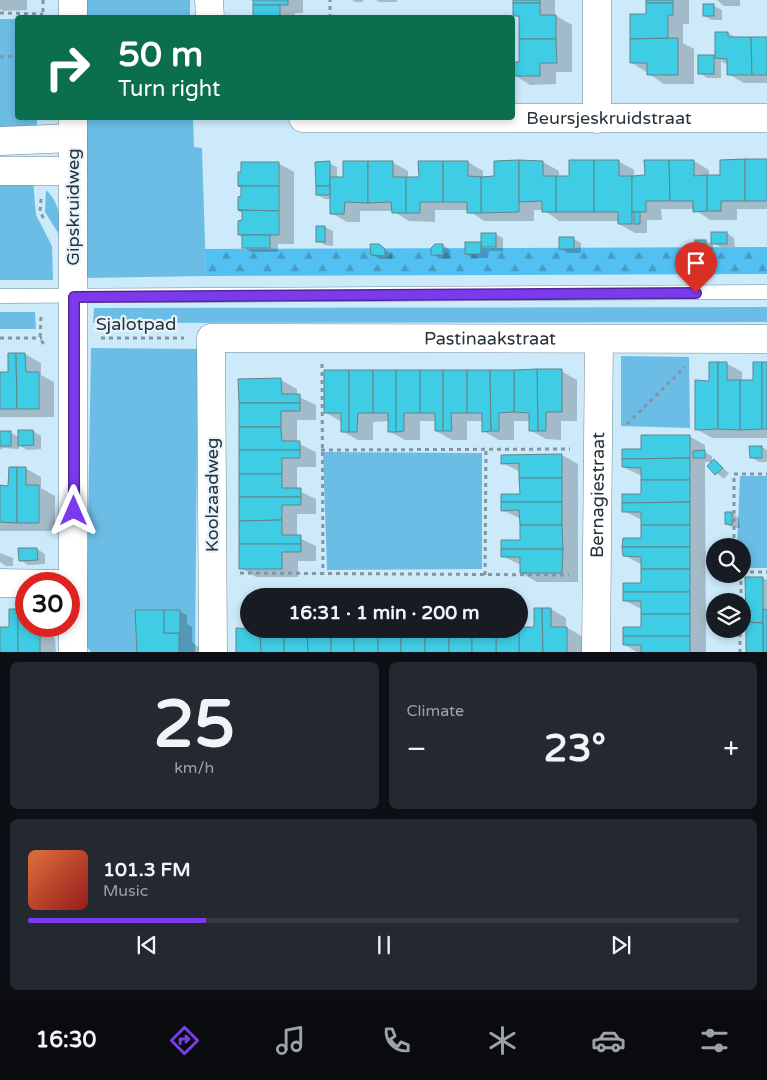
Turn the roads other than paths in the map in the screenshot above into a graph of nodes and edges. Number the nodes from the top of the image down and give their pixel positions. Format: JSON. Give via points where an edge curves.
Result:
{"nodes":[{"id":1,"x":72,"y":0,"type":"edge"},
{"id":2,"x":210,"y":0,"type":"edge"},
{"id":3,"x":597,"y":0,"type":"edge"},
{"id":4,"x":73,"y":15,"type":"edge"},
{"id":5,"x":210,"y":15,"type":"edge"},
{"id":6,"x":767,"y":118,"type":"edge"},
{"id":7,"x":515,"y":119,"type":"edge"},
{"id":8,"x":597,"y":119,"type":"junction"},
{"id":9,"x":73,"y":128,"type":"edge"},
{"id":10,"x":0,"y":140,"type":"edge"},
{"id":11,"x":73,"y":171,"type":"junction"},
{"id":12,"x":0,"y":172,"type":"edge"},
{"id":13,"x":767,"y":292,"type":"edge"},
{"id":14,"x":0,"y":296,"type":"edge"},
{"id":15,"x":74,"y":297,"type":"junction"},
{"id":16,"x":211,"y":338,"type":"joint"},
{"id":17,"x":599,"y":339,"type":"junction"},
{"id":18,"x":767,"y":339,"type":"edge"},
{"id":19,"x":66,"y":572,"type":"edge"},
{"id":20,"x":0,"y":583,"type":"edge"},
{"id":21,"x":15,"y":583,"type":"edge"},
{"id":22,"x":71,"y":637,"type":"edge"},
{"id":23,"x":73,"y":652,"type":"edge"},
{"id":24,"x":213,"y":652,"type":"edge"},
{"id":25,"x":596,"y":652,"type":"edge"}],
"edges":[{"from":1,"to":4,"type":"street"},
{"from":2,"to":5,"type":"street"},
{"from":3,"to":8,"type":"street"},
{"from":6,"to":8,"type":"street","name":"Beursjeskruidstraat"},
{"from":7,"to":8,"type":"street","name":"Beursjeskruidstraat"},
{"from":9,"to":10,"type":"street"},
{"from":9,"to":11,"type":"street","name":"Gipskruidweg"},
{"from":11,"to":12,"type":"street"},
{"from":11,"to":15,"type":"street","name":"Gipskruidweg"},
{"from":13,"to":15,"type":"lane"},
{"from":14,"to":15,"type":"lane"},
{"from":15,"to":19,"type":"street"},
{"from":16,"to":17,"type":"street","name":"Pastinaakstraat"},
{"from":16,"to":24,"type":"street","name":"Koolzaadweg"},
{"from":17,"to":18,"type":"street","name":"Pastinaakstraat"},
{"from":17,"to":25,"type":"street","name":"Bernagiestraat"},
{"from":20,"to":21,"type":"street"},
{"from":22,"to":23,"type":"street"}]}
